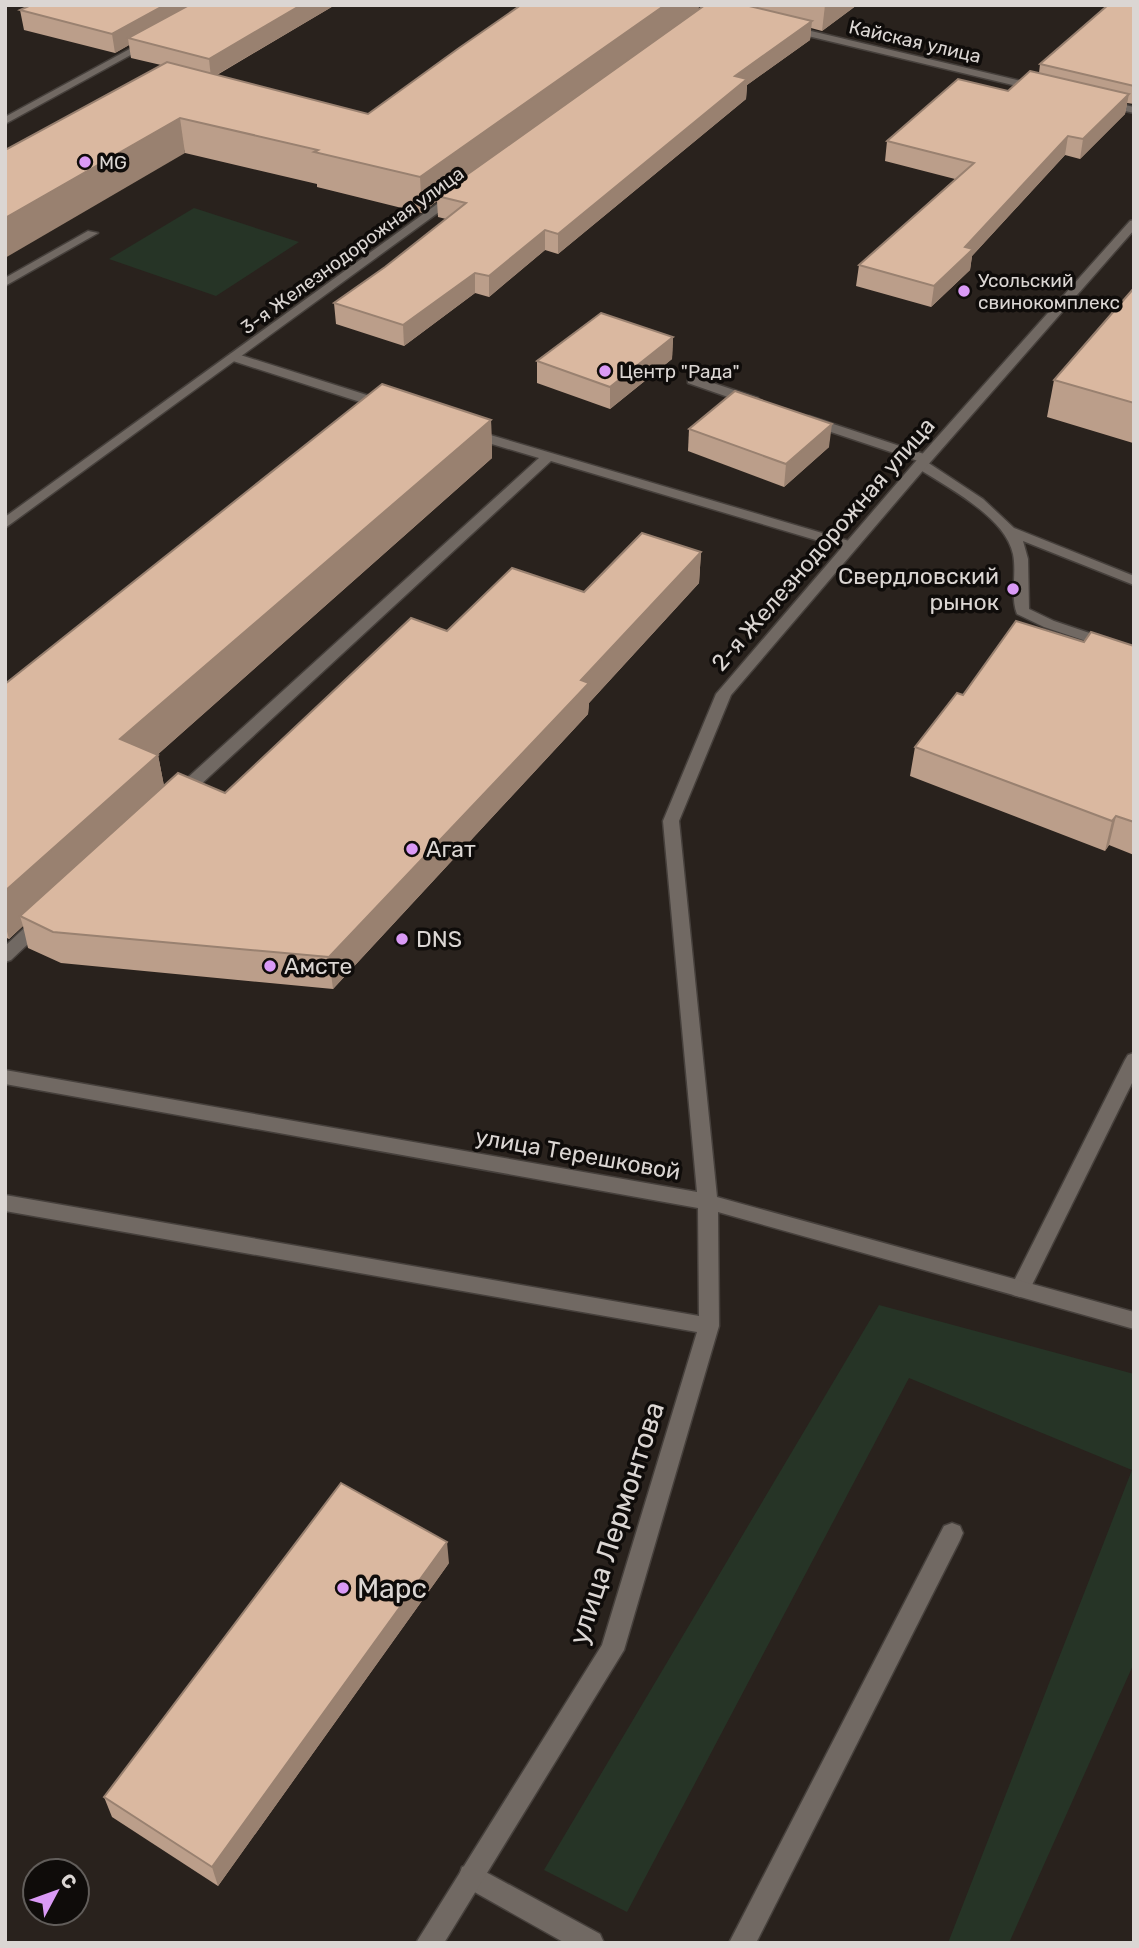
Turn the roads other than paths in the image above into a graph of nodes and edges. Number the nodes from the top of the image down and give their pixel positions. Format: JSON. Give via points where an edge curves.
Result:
{"nodes":[{"id":1,"x":780,"y":27,"type":"edge"},
{"id":2,"x":159,"y":37,"type":"edge"},
{"id":3,"x":1052,"y":91,"type":"edge"},
{"id":4,"x":1093,"y":101,"type":"edge"},
{"id":5,"x":1134,"y":110,"type":"edge"},
{"id":6,"x":5,"y":121,"type":"edge"},
{"id":7,"x":467,"y":188,"type":"edge"},
{"id":8,"x":1134,"y":223,"type":"edge"},
{"id":9,"x":92,"y":233,"type":"dead end"},
{"id":10,"x":5,"y":283,"type":"edge"},
{"id":11,"x":234,"y":358,"type":"junction"},
{"id":12,"x":692,"y":380,"type":"dead end"},
{"id":13,"x":769,"y":406,"type":"edge"},
{"id":14,"x":404,"y":411,"type":"edge"},
{"id":15,"x":795,"y":415,"type":"edge"},
{"id":16,"x":456,"y":428,"type":"edge"},
{"id":17,"x":548,"y":457,"type":"junction"},
{"id":18,"x":923,"y":462,"type":"junction"},
{"id":19,"x":5,"y":524,"type":"edge"},
{"id":20,"x":1012,"y":532,"type":"junction"},
{"id":21,"x":851,"y":546,"type":"junction"},
{"id":22,"x":1134,"y":581,"type":"edge"},
{"id":23,"x":1134,"y":653,"type":"edge"},
{"id":24,"x":162,"y":810,"type":"edge"},
{"id":25,"x":51,"y":913,"type":"edge"},
{"id":26,"x":5,"y":956,"type":"edge"},
{"id":27,"x":1134,"y":1060,"type":"edge"},
{"id":28,"x":5,"y":1077,"type":"edge"},
{"id":29,"x":708,"y":1202,"type":"junction"},
{"id":30,"x":5,"y":1203,"type":"edge"},
{"id":31,"x":1020,"y":1289,"type":"junction"},
{"id":32,"x":1134,"y":1321,"type":"edge"},
{"id":33,"x":709,"y":1326,"type":"junction"},
{"id":34,"x":952,"y":1533,"type":"dead end"},
{"id":35,"x":471,"y":1876,"type":"junction"},
{"id":36,"x":429,"y":1943,"type":"edge"},
{"id":37,"x":591,"y":1943,"type":"edge"},
{"id":38,"x":741,"y":1943,"type":"edge"}],
"edges":[{"from":1,"to":3,"type":"street","name":"Кайская улица"},
{"from":2,"to":6,"type":"street"},
{"from":4,"to":5,"type":"street"},
{"from":7,"to":11,"type":"street","name":"3-я Железнодорожная улица"},
{"from":8,"to":18,"type":"street","name":"2-я Железнодорожная улица"},
{"from":9,"to":10,"type":"street"},
{"from":11,"to":14,"type":"street"},
{"from":11,"to":19,"type":"street","name":"3-я Железнодорожная улица"},
{"from":12,"to":13,"type":"street"},
{"from":15,"to":18,"type":"street"},
{"from":16,"to":17,"type":"street"},
{"from":17,"to":21,"type":"street"},
{"from":17,"to":24,"type":"street"},
{"from":18,"to":20,"type":"street"},
{"from":18,"to":21,"type":"street","name":"2-я Железнодорожная улица"},
{"from":20,"to":22,"type":"street"},
{"from":20,"to":23,"type":"street","via":[[1020,550],[1022,611]]},
{"from":21,"to":29,"type":"street","name":"2-я Железнодорожная улица","via":[[724,694],[671,821]]},
{"from":25,"to":26,"type":"street"},
{"from":27,"to":31,"type":"street"},
{"from":28,"to":29,"type":"street","name":"улица Терешковой"},
{"from":29,"to":31,"type":"street","name":"улица Терешковой"},
{"from":29,"to":33,"type":"street","name":"улица Лермонтова"},
{"from":30,"to":33,"type":"street"},
{"from":31,"to":32,"type":"street","name":"улица Терешковой"},
{"from":33,"to":35,"type":"street","name":"улица Лермонтова","via":[[612,1650]]},
{"from":34,"to":38,"type":"street"},
{"from":35,"to":36,"type":"street","name":"улица Лермонтова"},
{"from":35,"to":37,"type":"street"}]}
